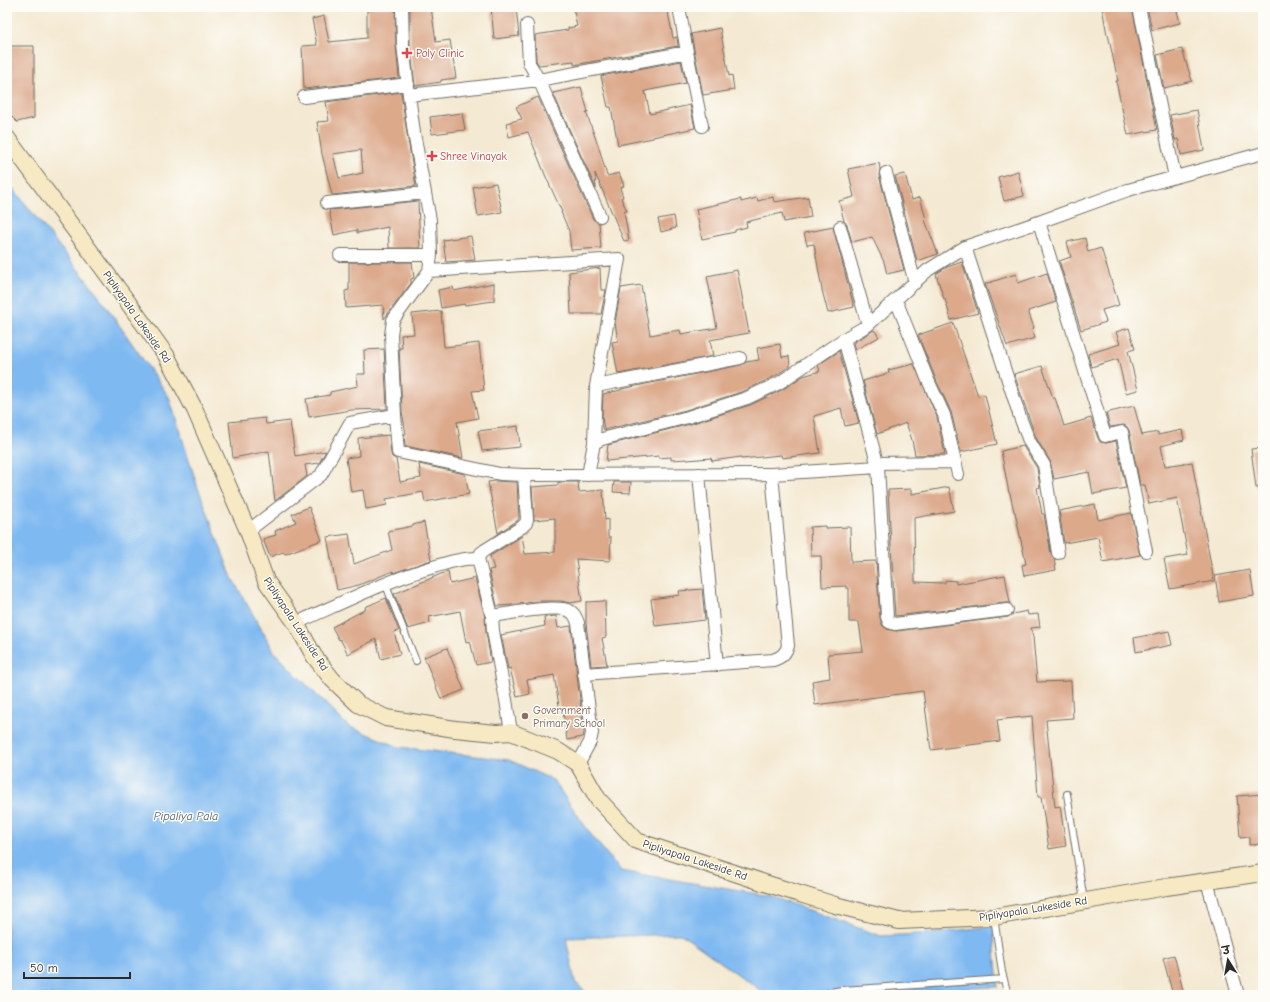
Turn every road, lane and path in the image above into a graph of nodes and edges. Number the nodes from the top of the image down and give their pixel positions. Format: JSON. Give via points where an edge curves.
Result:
{"nodes":[{"id":1,"x":402,"y":7,"type":"edge"},
{"id":2,"x":679,"y":7,"type":"edge"},
{"id":3,"x":1139,"y":7,"type":"edge"},
{"id":4,"x":527,"y":25,"type":"dead end"},
{"id":5,"x":687,"y":52,"type":"junction"},
{"id":6,"x":539,"y":80,"type":"junction"},
{"id":7,"x":409,"y":90,"type":"junction"},
{"id":8,"x":304,"y":97,"type":"dead end"},
{"id":9,"x":702,"y":126,"type":"dead end"},
{"id":10,"x":7,"y":138,"type":"edge"},
{"id":11,"x":1263,"y":153,"type":"edge"},
{"id":12,"x":886,"y":173,"type":"dead end"},
{"id":13,"x":1175,"y":177,"type":"junction"},
{"id":14,"x":425,"y":193,"type":"junction"},
{"id":15,"x":327,"y":203,"type":"dead end"},
{"id":16,"x":600,"y":216,"type":"dead end"},
{"id":17,"x":1039,"y":222,"type":"junction"},
{"id":18,"x":840,"y":227,"type":"dead end"},
{"id":19,"x":966,"y":247,"type":"junction"},
{"id":20,"x":340,"y":255,"type":"dead end"},
{"id":21,"x":431,"y":255,"type":"junction"},
{"id":22,"x":429,"y":272,"type":"junction"},
{"id":23,"x":915,"y":283,"type":"junction"},
{"id":24,"x":896,"y":300,"type":"junction"},
{"id":25,"x":868,"y":325,"type":"junction"},
{"id":26,"x":844,"y":339,"type":"junction"},
{"id":27,"x":740,"y":358,"type":"dead end"},
{"id":28,"x":596,"y":386,"type":"junction"},
{"id":29,"x":395,"y":415,"type":"junction"},
{"id":30,"x":594,"y":444,"type":"junction"},
{"id":31,"x":955,"y":462,"type":"junction"},
{"id":32,"x":877,"y":465,"type":"junction"},
{"id":33,"x":699,"y":474,"type":"junction"},
{"id":34,"x":772,"y":474,"type":"junction"},
{"id":35,"x":958,"y":474,"type":"dead end"},
{"id":36,"x":524,"y":475,"type":"junction"},
{"id":37,"x":588,"y":475,"type":"junction"},
{"id":38,"x":248,"y":531,"type":"junction"},
{"id":39,"x":1146,"y":551,"type":"dead end"},
{"id":40,"x":1058,"y":553,"type":"dead end"},
{"id":41,"x":478,"y":558,"type":"junction"},
{"id":42,"x":385,"y":584,"type":"junction"},
{"id":43,"x":1007,"y":610,"type":"dead end"},
{"id":44,"x":492,"y":616,"type":"junction"},
{"id":45,"x":296,"y":623,"type":"junction"},
{"id":46,"x":416,"y":661,"type":"dead end"},
{"id":47,"x":717,"y":664,"type":"junction"},
{"id":48,"x":584,"y":674,"type":"junction"},
{"id":49,"x":511,"y":732,"type":"junction"},
{"id":50,"x":578,"y":764,"type":"junction"},
{"id":51,"x":1067,"y":794,"type":"dead end"},
{"id":52,"x":1263,"y":873,"type":"edge"},
{"id":53,"x":1207,"y":881,"type":"junction"},
{"id":54,"x":1084,"y":901,"type":"junction"},
{"id":55,"x":994,"y":917,"type":"junction"},
{"id":56,"x":1004,"y":979,"type":"junction"},
{"id":57,"x":826,"y":995,"type":"edge"},
{"id":58,"x":1008,"y":995,"type":"edge"},
{"id":59,"x":1238,"y":995,"type":"edge"}],
"edges":[{"from":1,"to":7,"type":"street","via":[[403,45]]},
{"from":2,"to":5,"type":"street"},
{"from":3,"to":13,"type":"street"},
{"from":4,"to":6,"type":"street","via":[[529,63]]},
{"from":5,"to":6,"type":"street"},
{"from":5,"to":9,"type":"street"},
{"from":6,"to":7,"type":"street"},
{"from":6,"to":16,"type":"street"},
{"from":7,"to":8,"type":"street"},
{"from":7,"to":14,"type":"street"},
{"from":10,"to":38,"type":"street","name":"Pipliyapala Lakeside Rd","via":[[166,355],[194,410]]},
{"from":11,"to":13,"type":"street"},
{"from":12,"to":23,"type":"street"},
{"from":13,"to":17,"type":"street","via":[[1128,190]]},
{"from":14,"to":15,"type":"street"},
{"from":14,"to":21,"type":"street","via":[[430,220]]},
{"from":17,"to":19,"type":"street"},
{"from":17,"to":39,"type":"street","via":[[1105,436],[1122,432]]},
{"from":18,"to":25,"type":"street"},
{"from":19,"to":23,"type":"street","via":[[928,270]]},
{"from":19,"to":40,"type":"street","via":[[1020,417],[1029,441],[1044,465]]},
{"from":20,"to":21,"type":"street"},
{"from":21,"to":22,"type":"street"},
{"from":22,"to":28,"type":"street","via":[[619,259]]},
{"from":22,"to":29,"type":"street","via":[[393,320],[391,335]]},
{"from":23,"to":24,"type":"street"},
{"from":24,"to":25,"type":"street"},
{"from":24,"to":31,"type":"street","via":[[944,415]]},
{"from":25,"to":26,"type":"street"},
{"from":26,"to":30,"type":"street","via":[[779,383],[747,398],[602,439]]},
{"from":26,"to":32,"type":"street"},
{"from":27,"to":28,"type":"street"},
{"from":28,"to":30,"type":"street"},
{"from":29,"to":36,"type":"street","via":[[398,452],[500,474]]},
{"from":29,"to":38,"type":"street","via":[[350,423],[321,475]]},
{"from":30,"to":37,"type":"street"},
{"from":31,"to":32,"type":"street"},
{"from":31,"to":35,"type":"street"},
{"from":32,"to":34,"type":"street"},
{"from":32,"to":43,"type":"street","via":[[889,622],[896,624]]},
{"from":33,"to":34,"type":"street"},
{"from":33,"to":37,"type":"street"},
{"from":33,"to":47,"type":"street"},
{"from":34,"to":47,"type":"street","via":[[788,646],[786,653],[781,658],[773,660]]},
{"from":36,"to":37,"type":"street"},
{"from":36,"to":41,"type":"street","via":[[526,523],[485,550]]},
{"from":38,"to":45,"type":"street","name":"Pipliyapala Lakeside Rd","via":[[266,581]]},
{"from":41,"to":42,"type":"street","via":[[455,561]]},
{"from":41,"to":44,"type":"street"},
{"from":42,"to":45,"type":"street"},
{"from":42,"to":46,"type":"lane"},
{"from":44,"to":48,"type":"street","via":[[554,608],[574,614],[578,624]]},
{"from":44,"to":49,"type":"street"},
{"from":45,"to":49,"type":"street","name":"Pipliyapala Lakeside Rd","via":[[314,656],[332,679],[358,704],[386,718],[455,729]]},
{"from":47,"to":48,"type":"street"},
{"from":48,"to":50,"type":"street","via":[[592,733]]},
{"from":49,"to":50,"type":"street","name":"Pipliyapala Lakeside Rd","via":[[558,751]]},
{"from":50,"to":55,"type":"street","name":"Pipliyapala Lakeside Rd","via":[[598,799],[637,841],[835,905],[899,921]]},
{"from":51,"to":54,"type":"lane"},
{"from":52,"to":53,"type":"street","name":"Pipliyapala Lakeside Rd"},
{"from":53,"to":54,"type":"street","name":"Pipliyapala Lakeside Rd"},
{"from":53,"to":59,"type":"street"},
{"from":54,"to":55,"type":"street","name":"Pipliyapala Lakeside Rd"},
{"from":55,"to":56,"type":"lane"},
{"from":56,"to":57,"type":"lane","via":[[842,990]]},
{"from":56,"to":58,"type":"lane"}]}
